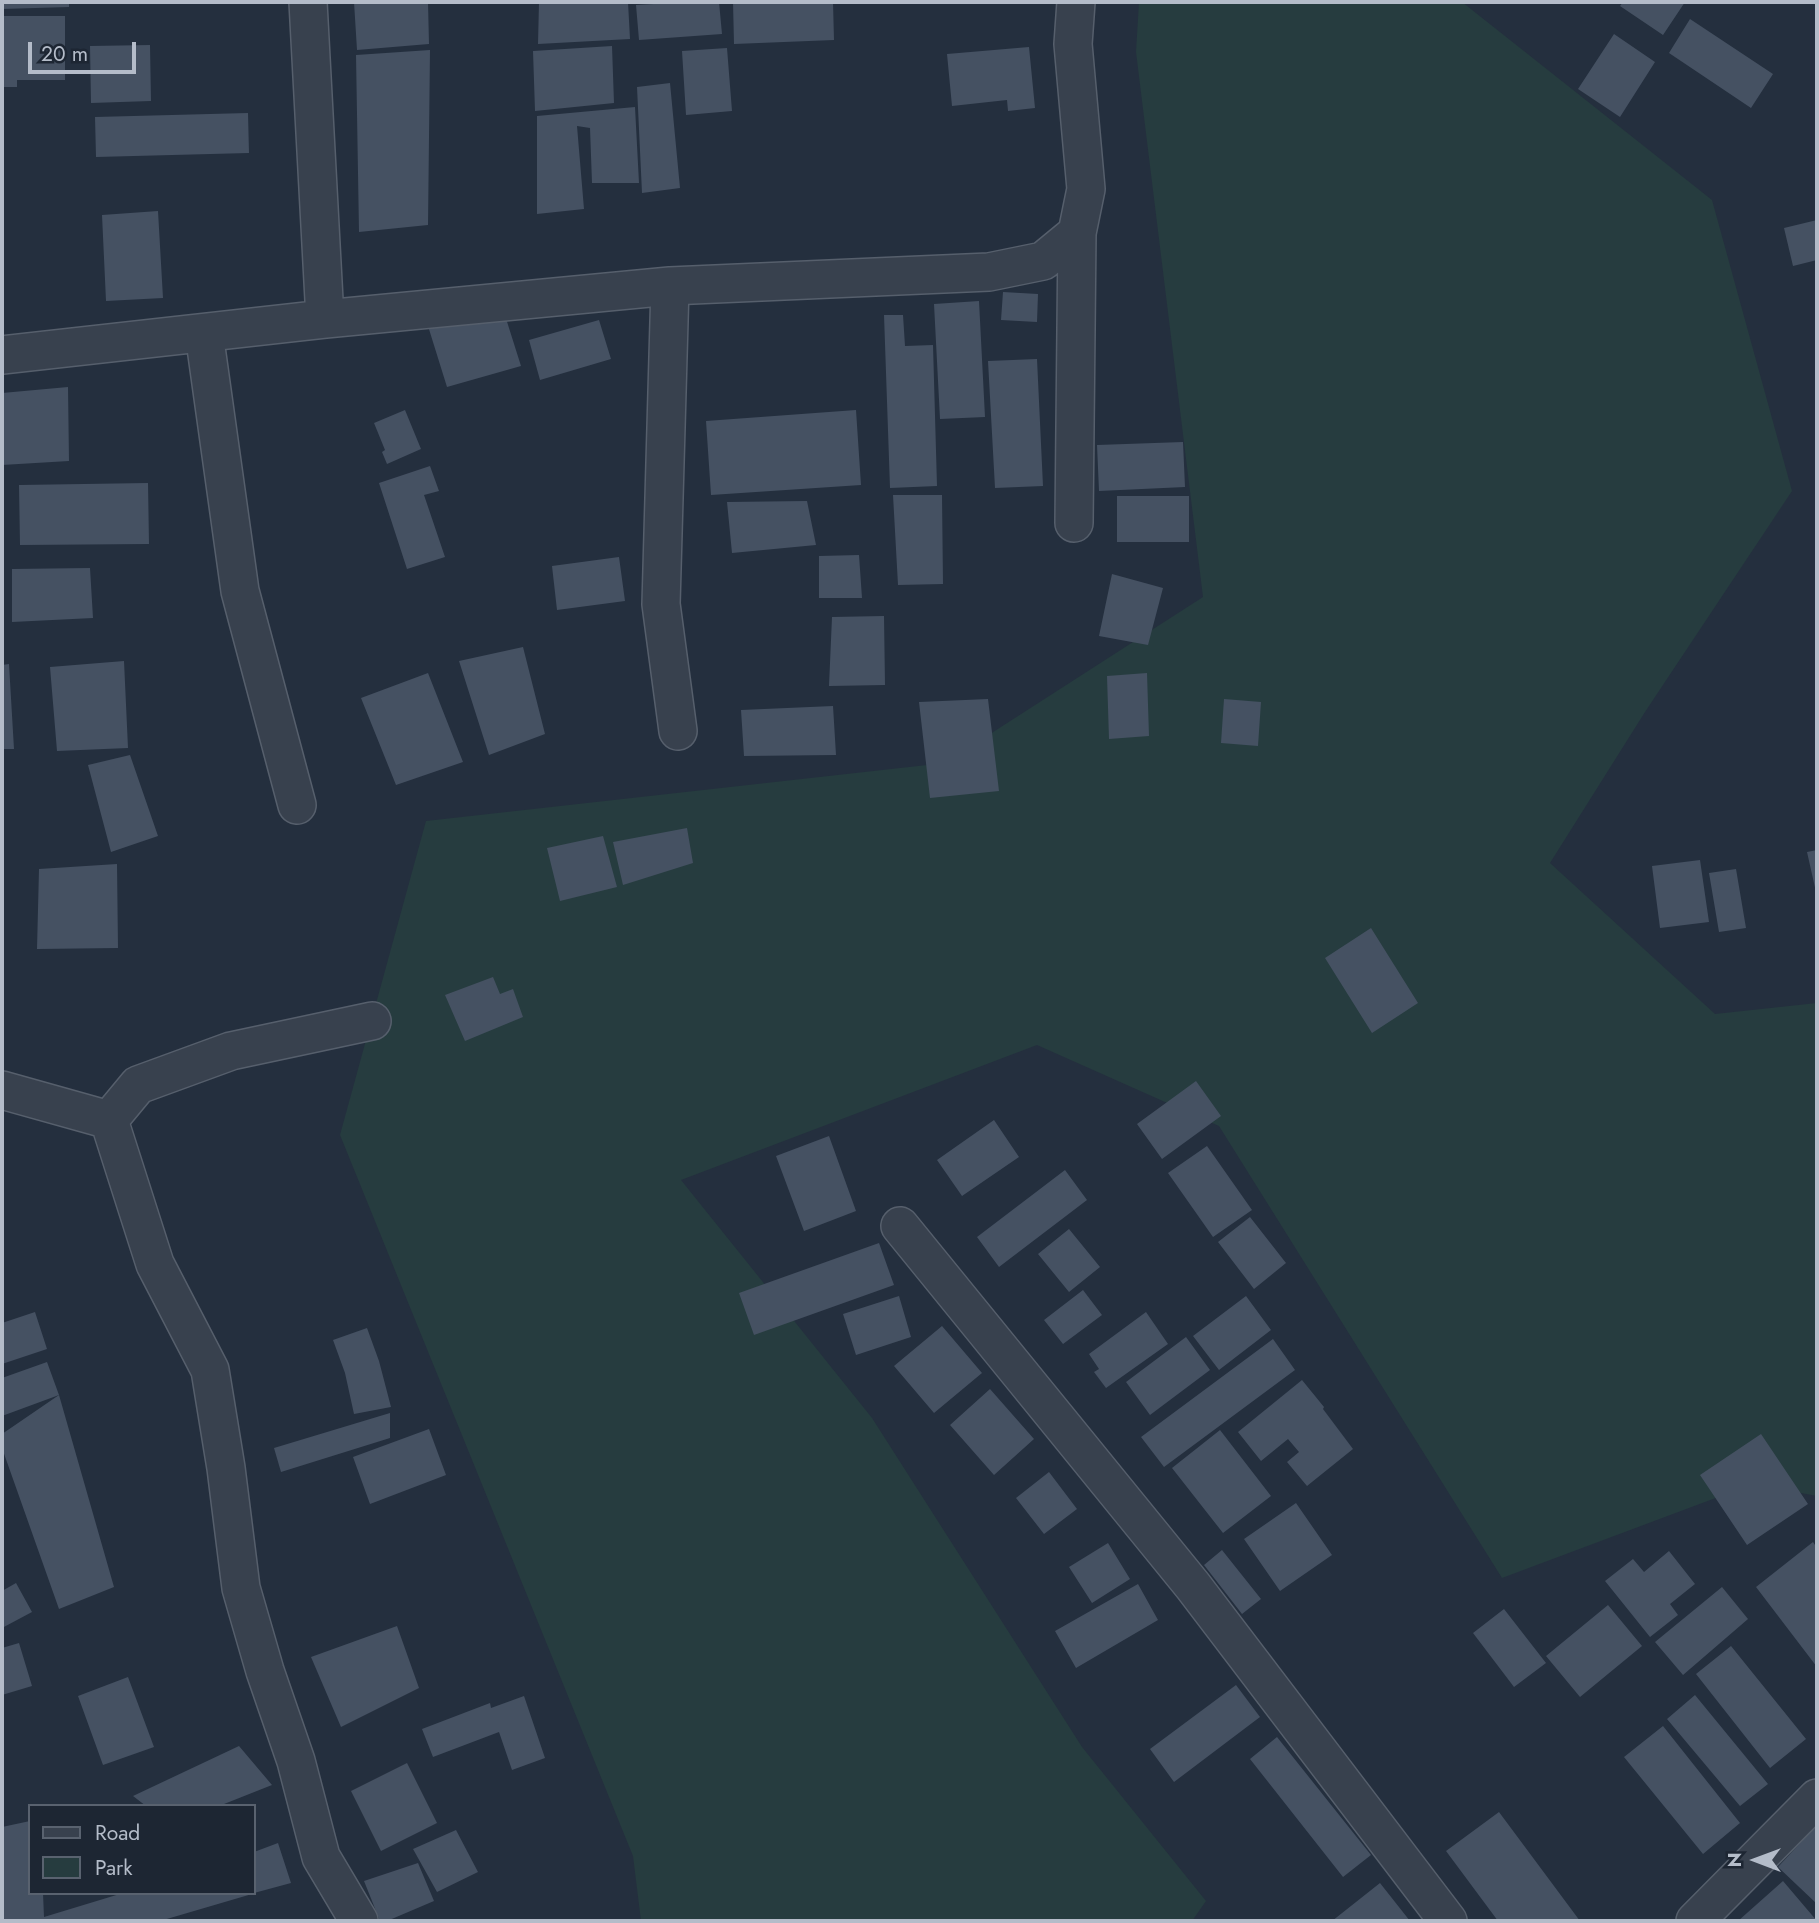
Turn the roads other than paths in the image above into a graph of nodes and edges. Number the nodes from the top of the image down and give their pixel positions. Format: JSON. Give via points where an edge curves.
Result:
{"nodes":[{"id":1,"x":308,"y":2,"type":"edge"},
{"id":2,"x":1076,"y":2,"type":"edge"},
{"id":3,"x":1077,"y":233,"type":"junction"},
{"id":4,"x":670,"y":286,"type":"junction"},
{"id":5,"x":325,"y":319,"type":"junction"},
{"id":6,"x":204,"y":333,"type":"junction"},
{"id":7,"x":2,"y":355,"type":"edge"},
{"id":8,"x":1074,"y":523,"type":"dead end"},
{"id":9,"x":678,"y":731,"type":"dead end"},
{"id":10,"x":297,"y":805,"type":"dead end"},
{"id":11,"x":372,"y":1021,"type":"dead end"},
{"id":12,"x":2,"y":1090,"type":"edge"},
{"id":13,"x":109,"y":1120,"type":"junction"},
{"id":14,"x":900,"y":1226,"type":"dead end"},
{"id":15,"x":1817,"y":1798,"type":"edge"},
{"id":16,"x":359,"y":1921,"type":"edge"},
{"id":17,"x":1448,"y":1921,"type":"edge"},
{"id":18,"x":1695,"y":1921,"type":"edge"}],
"edges":[{"from":1,"to":5,"type":"street"},
{"from":2,"to":3,"type":"street","via":[[1073,44],[1086,190]]},
{"from":3,"to":4,"type":"street","via":[[1043,261],[989,272]]},
{"from":3,"to":8,"type":"street"},
{"from":4,"to":5,"type":"street"},
{"from":4,"to":9,"type":"street","via":[[661,604]]},
{"from":5,"to":6,"type":"street"},
{"from":6,"to":7,"type":"street"},
{"from":6,"to":10,"type":"street","via":[[240,592]]},
{"from":11,"to":13,"type":"street","via":[[231,1051],[138,1085]]},
{"from":12,"to":13,"type":"street"},
{"from":13,"to":16,"type":"street","via":[[155,1264],[210,1370],[242,1588],[321,1857]]},
{"from":14,"to":17,"type":"street","via":[[1193,1586]]},
{"from":15,"to":18,"type":"street"}]}
